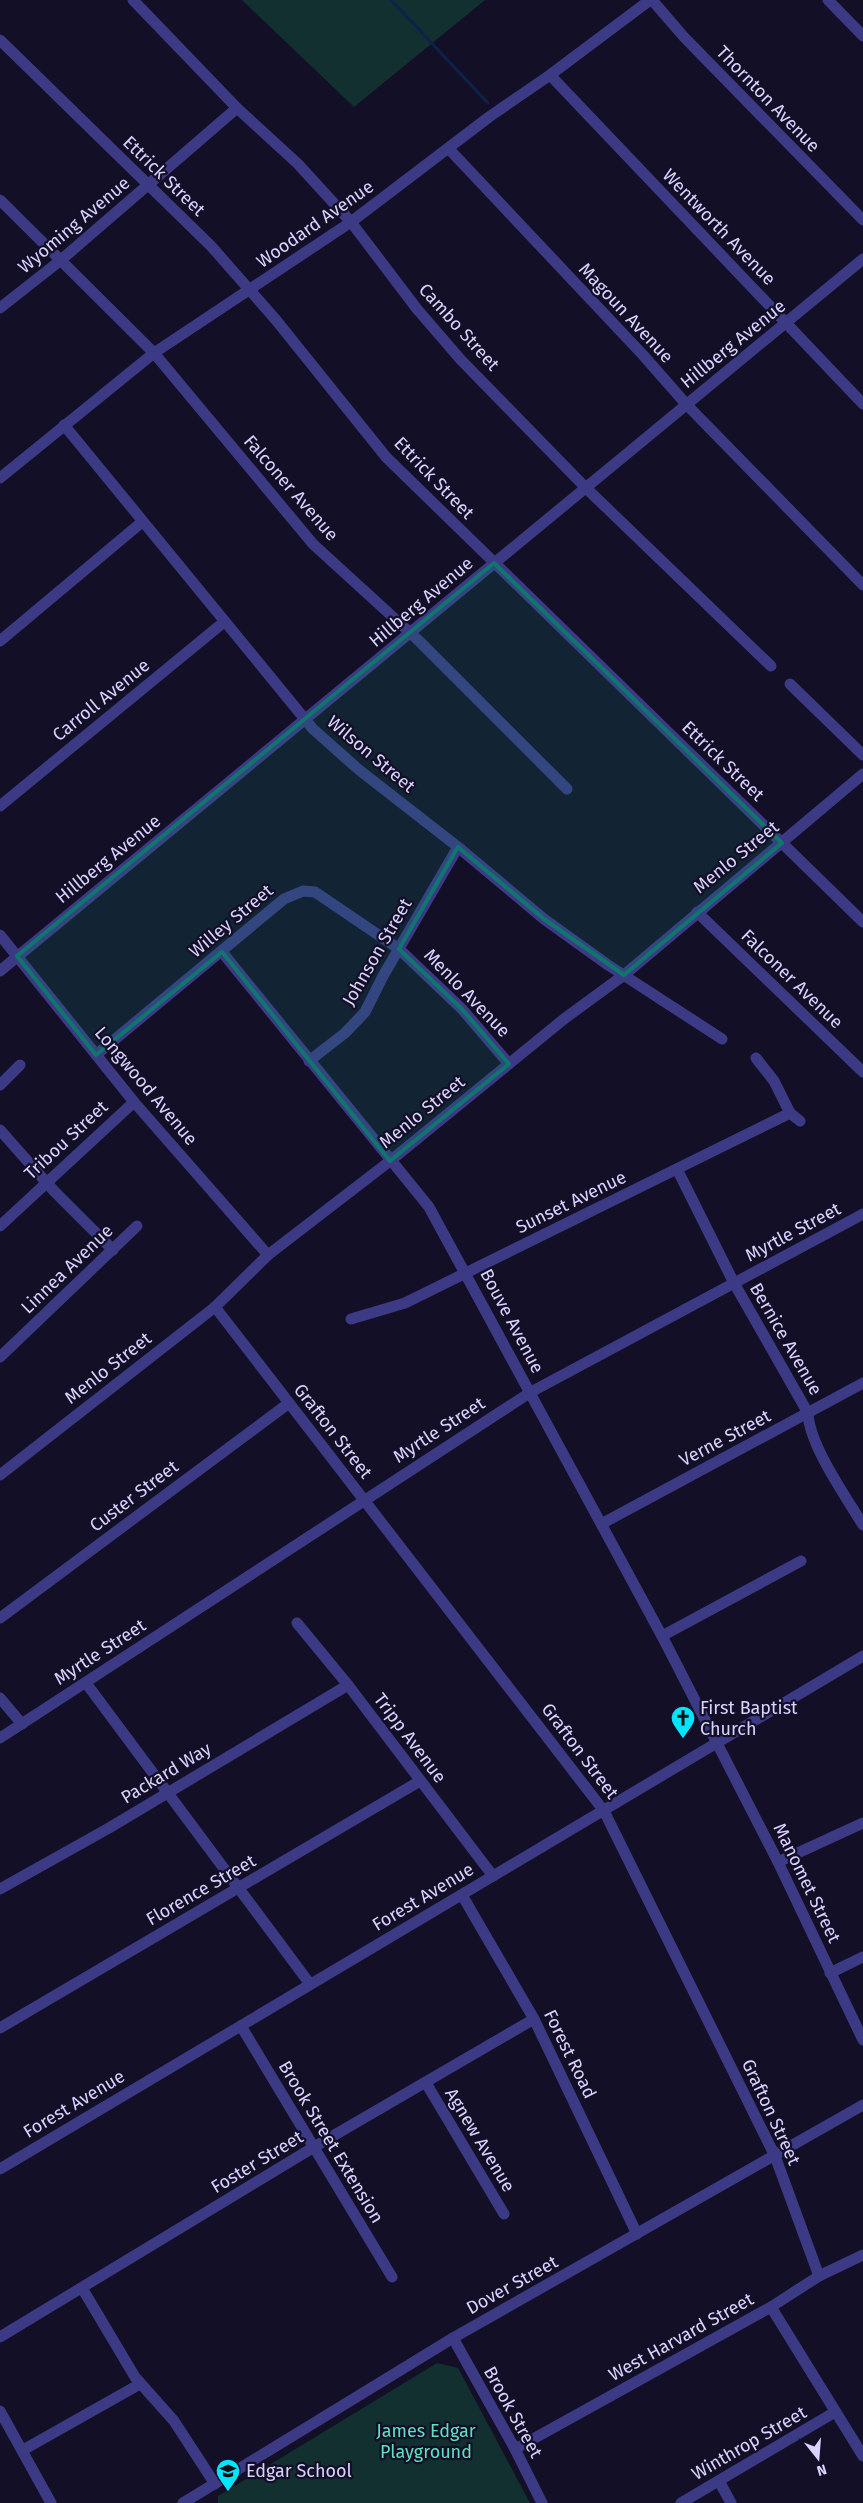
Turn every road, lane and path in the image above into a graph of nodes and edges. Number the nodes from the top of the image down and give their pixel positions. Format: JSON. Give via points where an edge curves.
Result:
{"nodes":[{"id":1,"x":133,"y":0,"type":"edge"},
{"id":2,"x":651,"y":0,"type":"edge"},
{"id":3,"x":828,"y":0,"type":"edge"},
{"id":4,"x":863,"y":36,"type":"edge"},
{"id":5,"x":0,"y":40,"type":"edge"},
{"id":6,"x":550,"y":75,"type":"junction"},
{"id":7,"x":237,"y":108,"type":"junction"},
{"id":8,"x":448,"y":149,"type":"junction"},
{"id":9,"x":148,"y":186,"type":"junction"},
{"id":10,"x":0,"y":200,"type":"edge"},
{"id":11,"x":863,"y":220,"type":"edge"},
{"id":12,"x":351,"y":222,"type":"junction"},
{"id":13,"x":863,"y":259,"type":"edge"},
{"id":14,"x":61,"y":260,"type":"junction"},
{"id":15,"x":251,"y":290,"type":"junction"},
{"id":16,"x":0,"y":308,"type":"edge"},
{"id":17,"x":785,"y":324,"type":"junction"},
{"id":18,"x":154,"y":353,"type":"junction"},
{"id":19,"x":686,"y":404,"type":"junction"},
{"id":20,"x":863,"y":404,"type":"edge"},
{"id":21,"x":64,"y":426,"type":"junction"},
{"id":22,"x":0,"y":478,"type":"edge"},
{"id":23,"x":586,"y":488,"type":"junction"},
{"id":24,"x":142,"y":522,"type":"junction"},
{"id":25,"x":494,"y":563,"type":"junction"},
{"id":26,"x":863,"y":585,"type":"edge"},
{"id":27,"x":224,"y":622,"type":"junction"},
{"id":28,"x":410,"y":634,"type":"junction"},
{"id":29,"x":0,"y":641,"type":"edge"},
{"id":30,"x":771,"y":666,"type":"dead end"},
{"id":31,"x":790,"y":684,"type":"dead end"},
{"id":32,"x":304,"y":720,"type":"junction"},
{"id":33,"x":863,"y":754,"type":"edge"},
{"id":34,"x":863,"y":774,"type":"edge"},
{"id":35,"x":567,"y":789,"type":"dead end"},
{"id":36,"x":0,"y":806,"type":"edge"},
{"id":37,"x":782,"y":843,"type":"junction"},
{"id":38,"x":458,"y":847,"type":"junction"},
{"id":39,"x":697,"y":912,"type":"junction"},
{"id":40,"x":863,"y":922,"type":"edge"},
{"id":41,"x":0,"y":936,"type":"edge"},
{"id":42,"x":399,"y":949,"type":"junction"},
{"id":43,"x":222,"y":952,"type":"junction"},
{"id":44,"x":17,"y":956,"type":"junction"},
{"id":45,"x":0,"y":971,"type":"edge"},
{"id":46,"x":624,"y":975,"type":"junction"},
{"id":47,"x":722,"y":1040,"type":"dead end"},
{"id":48,"x":96,"y":1055,"type":"junction"},
{"id":49,"x":756,"y":1058,"type":"dead end"},
{"id":50,"x":309,"y":1061,"type":"junction"},
{"id":51,"x":509,"y":1064,"type":"junction"},
{"id":52,"x":20,"y":1065,"type":"dead end"},
{"id":53,"x":863,"y":1072,"type":"edge"},
{"id":54,"x":0,"y":1085,"type":"edge"},
{"id":55,"x":134,"y":1102,"type":"junction"},
{"id":56,"x":790,"y":1113,"type":"junction"},
{"id":57,"x":800,"y":1121,"type":"dead end"},
{"id":58,"x":0,"y":1130,"type":"edge"},
{"id":59,"x":390,"y":1161,"type":"junction"},
{"id":60,"x":677,"y":1169,"type":"junction"},
{"id":61,"x":46,"y":1182,"type":"junction"},
{"id":62,"x":863,"y":1214,"type":"edge"},
{"id":63,"x":0,"y":1226,"type":"edge"},
{"id":64,"x":137,"y":1226,"type":"dead end"},
{"id":65,"x":113,"y":1250,"type":"junction"},
{"id":66,"x":268,"y":1255,"type":"junction"},
{"id":67,"x":466,"y":1273,"type":"junction"},
{"id":68,"x":734,"y":1283,"type":"junction"},
{"id":69,"x":214,"y":1307,"type":"junction"},
{"id":70,"x":351,"y":1319,"type":"dead end"},
{"id":71,"x":0,"y":1357,"type":"edge"},
{"id":72,"x":863,"y":1383,"type":"edge"},
{"id":73,"x":530,"y":1392,"type":"junction"},
{"id":74,"x":288,"y":1402,"type":"junction"},
{"id":75,"x":808,"y":1413,"type":"junction"},
{"id":76,"x":0,"y":1475,"type":"edge"},
{"id":77,"x":364,"y":1499,"type":"junction"},
{"id":78,"x":603,"y":1523,"type":"junction"},
{"id":79,"x":863,"y":1525,"type":"edge"},
{"id":80,"x":801,"y":1561,"type":"dead end"},
{"id":81,"x":0,"y":1618,"type":"edge"},
{"id":82,"x":297,"y":1623,"type":"dead end"},
{"id":83,"x":662,"y":1636,"type":"junction"},
{"id":84,"x":863,"y":1656,"type":"edge"},
{"id":85,"x":86,"y":1683,"type":"junction"},
{"id":86,"x":348,"y":1685,"type":"junction"},
{"id":87,"x":0,"y":1698,"type":"edge"},
{"id":88,"x":22,"y":1724,"type":"junction"},
{"id":89,"x":0,"y":1738,"type":"edge"},
{"id":90,"x":718,"y":1742,"type":"junction"},
{"id":91,"x":420,"y":1781,"type":"junction"},
{"id":92,"x":166,"y":1792,"type":"junction"},
{"id":93,"x":604,"y":1811,"type":"junction"},
{"id":94,"x":863,"y":1823,"type":"edge"},
{"id":95,"x":778,"y":1862,"type":"junction"},
{"id":96,"x":493,"y":1876,"type":"junction"},
{"id":97,"x":239,"y":1888,"type":"junction"},
{"id":98,"x":0,"y":1889,"type":"edge"},
{"id":99,"x":462,"y":1895,"type":"junction"},
{"id":100,"x":863,"y":1957,"type":"edge"},
{"id":101,"x":830,"y":1973,"type":"junction"},
{"id":102,"x":310,"y":1984,"type":"junction"},
{"id":103,"x":534,"y":2018,"type":"junction"},
{"id":104,"x":240,"y":2026,"type":"junction"},
{"id":105,"x":0,"y":2028,"type":"edge"},
{"id":106,"x":862,"y":2036,"type":"edge"},
{"id":107,"x":426,"y":2083,"type":"junction"},
{"id":108,"x":863,"y":2105,"type":"edge"},
{"id":109,"x":314,"y":2147,"type":"junction"},
{"id":110,"x":774,"y":2156,"type":"junction"},
{"id":111,"x":0,"y":2169,"type":"edge"},
{"id":112,"x":504,"y":2214,"type":"dead end"},
{"id":113,"x":637,"y":2234,"type":"junction"},
{"id":114,"x":863,"y":2255,"type":"edge"},
{"id":115,"x":820,"y":2276,"type":"junction"},
{"id":116,"x":392,"y":2277,"type":"dead end"},
{"id":117,"x":82,"y":2288,"type":"junction"},
{"id":118,"x":771,"y":2307,"type":"junction"},
{"id":119,"x":0,"y":2337,"type":"edge"},
{"id":120,"x":453,"y":2338,"type":"junction"},
{"id":121,"x":140,"y":2384,"type":"junction"},
{"id":122,"x":0,"y":2411,"type":"edge"},
{"id":123,"x":835,"y":2412,"type":"junction"},
{"id":124,"x":23,"y":2450,"type":"junction"},
{"id":125,"x":515,"y":2450,"type":"junction"},
{"id":126,"x":863,"y":2456,"type":"edge"},
{"id":127,"x":719,"y":2481,"type":"junction"},
{"id":128,"x":215,"y":2484,"type":"junction"},
{"id":129,"x":196,"y":2500,"type":"edge"},
{"id":130,"x":51,"y":2503,"type":"edge"},
{"id":131,"x":183,"y":2503,"type":"edge"},
{"id":132,"x":542,"y":2503,"type":"edge"},
{"id":133,"x":681,"y":2503,"type":"edge"},
{"id":134,"x":732,"y":2503,"type":"edge"}],
"edges":[{"from":1,"to":7,"type":"street","name":"Cambo Street"},
{"from":2,"to":6,"type":"street","name":"Woodard Avenue"},
{"from":2,"to":11,"type":"street","name":"Thornton Avenue"},
{"from":3,"to":4,"type":"street"},
{"from":5,"to":9,"type":"street","name":"Ettrick Street"},
{"from":6,"to":8,"type":"street","name":"Woodard Avenue"},
{"from":6,"to":17,"type":"street","name":"Wentworth Avenue","via":[[742,274]]},
{"from":7,"to":9,"type":"street","name":"Wyoming Avenue"},
{"from":7,"to":12,"type":"street","name":"Cambo Street","via":[[298,164]]},
{"from":8,"to":12,"type":"street","name":"Woodard Avenue"},
{"from":8,"to":19,"type":"street","name":"Magoun Avenue"},
{"from":9,"to":14,"type":"street","name":"Wyoming Avenue"},
{"from":9,"to":15,"type":"street","name":"Ettrick Street","via":[[191,225]]},
{"from":10,"to":14,"type":"street","name":"Falconer Avenue"},
{"from":12,"to":15,"type":"street","name":"Woodard Avenue"},
{"from":12,"to":23,"type":"street","name":"Cambo Street","via":[[417,309],[461,360]]},
{"from":13,"to":17,"type":"street","name":"Hillberg Avenue"},
{"from":14,"to":16,"type":"street","name":"Wyoming Avenue"},
{"from":14,"to":18,"type":"street","name":"Falconer Avenue"},
{"from":15,"to":18,"type":"street","name":"Woodard Avenue"},
{"from":15,"to":25,"type":"street","name":"Ettrick Street","via":[[386,457]]},
{"from":17,"to":19,"type":"street","name":"Hillberg Avenue"},
{"from":17,"to":20,"type":"street","name":"Wentworth Avenue"},
{"from":18,"to":21,"type":"street","name":"Woodard Avenue"},
{"from":18,"to":28,"type":"street","name":"Falconer Avenue","via":[[302,532]]},
{"from":19,"to":23,"type":"street","name":"Hillberg Avenue"},
{"from":19,"to":26,"type":"street","name":"Magoun Avenue"},
{"from":21,"to":22,"type":"street","name":"Woodard Avenue"},
{"from":21,"to":24,"type":"street","name":"Wilson Street"},
{"from":23,"to":25,"type":"street","name":"Hillberg Avenue"},
{"from":23,"to":30,"type":"street","name":"Cambo Street"},
{"from":24,"to":27,"type":"street","name":"Wilson Street"},
{"from":24,"to":29,"type":"street"},
{"from":25,"to":28,"type":"street","name":"Hillberg Avenue"},
{"from":25,"to":37,"type":"street","name":"Ettrick Street"},
{"from":27,"to":32,"type":"street","name":"Wilson Street"},
{"from":27,"to":36,"type":"street","name":"Carroll Avenue"},
{"from":28,"to":32,"type":"street","name":"Hillberg Avenue"},
{"from":28,"to":35,"type":"street","name":"Falconer Avenue"},
{"from":31,"to":33,"type":"street"},
{"from":32,"to":38,"type":"street","name":"Wilson Street","via":[[358,770]]},
{"from":32,"to":44,"type":"street","name":"Hillberg Avenue"},
{"from":34,"to":37,"type":"street","name":"Menlo Street"},
{"from":37,"to":39,"type":"street","name":"Menlo Street"},
{"from":37,"to":40,"type":"street","name":"Ettrick Street"},
{"from":38,"to":42,"type":"street","name":"Johnson Street"},
{"from":38,"to":46,"type":"street","name":"Wilson Street","via":[[533,910]]},
{"from":39,"to":46,"type":"street","name":"Menlo Street"},
{"from":39,"to":53,"type":"street","name":"Falconer Avenue"},
{"from":41,"to":44,"type":"street","name":"Longwood Avenue"},
{"from":42,"to":43,"type":"street","name":"Willey Street","via":[[328,899],[309,890],[284,900]]},
{"from":42,"to":50,"type":"street","name":"Johnson Street","via":[[365,1012],[345,1033]]},
{"from":42,"to":51,"type":"street","name":"Menlo Avenue","via":[[462,1009]]},
{"from":43,"to":48,"type":"street","name":"Willey Street"},
{"from":43,"to":50,"type":"street","name":"Bouve Avenue"},
{"from":44,"to":45,"type":"street","name":"Hillberg Avenue"},
{"from":44,"to":48,"type":"street","name":"Longwood Avenue"},
{"from":46,"to":47,"type":"street","name":"Wilson Street"},
{"from":46,"to":51,"type":"street","name":"Menlo Street","via":[[564,1018]]},
{"from":48,"to":55,"type":"street","name":"Longwood Avenue"},
{"from":49,"to":56,"type":"street","via":[[774,1081]]},
{"from":50,"to":59,"type":"street","name":"Bouve Avenue"},
{"from":51,"to":59,"type":"street","name":"Menlo Street"},
{"from":52,"to":54,"type":"street"},
{"from":55,"to":61,"type":"street","name":"Tribou Street"},
{"from":55,"to":66,"type":"street","name":"Longwood Avenue"},
{"from":56,"to":57,"type":"street"},
{"from":56,"to":60,"type":"street","name":"Sunset Avenue"},
{"from":58,"to":61,"type":"street"},
{"from":59,"to":66,"type":"street","name":"Menlo Street"},
{"from":59,"to":67,"type":"street","name":"Bouve Avenue","via":[[429,1207]]},
{"from":60,"to":67,"type":"street","name":"Sunset Avenue"},
{"from":60,"to":68,"type":"street","name":"Bernice Avenue"},
{"from":61,"to":63,"type":"street","name":"Tribou Street"},
{"from":61,"to":65,"type":"street"},
{"from":62,"to":68,"type":"street","name":"Myrtle Street"},
{"from":64,"to":65,"type":"street","name":"Linnea Avenue"},
{"from":65,"to":71,"type":"street","name":"Linnea Avenue"},
{"from":66,"to":69,"type":"street","name":"Menlo Street"},
{"from":67,"to":70,"type":"street","name":"Sunset Avenue","via":[[405,1303]]},
{"from":67,"to":73,"type":"street","name":"Bouve Avenue"},
{"from":68,"to":73,"type":"street","name":"Myrtle Street"},
{"from":68,"to":75,"type":"street","name":"Bernice Avenue"},
{"from":69,"to":74,"type":"street","name":"Grafton Street"},
{"from":69,"to":76,"type":"street","name":"Menlo Street"},
{"from":72,"to":75,"type":"street","name":"Verne Street"},
{"from":73,"to":77,"type":"street","name":"Myrtle Street"},
{"from":73,"to":78,"type":"street","name":"Bouve Avenue"},
{"from":74,"to":77,"type":"street","name":"Grafton Street"},
{"from":74,"to":81,"type":"street","name":"Custer Street"},
{"from":75,"to":78,"type":"street","name":"Verne Street"},
{"from":75,"to":79,"type":"street","name":"Bernice Avenue","via":[[811,1431],[832,1474]]},
{"from":77,"to":85,"type":"street","name":"Myrtle Street"},
{"from":77,"to":93,"type":"street","name":"Grafton Street"},
{"from":78,"to":83,"type":"street","name":"Bouve Avenue"},
{"from":80,"to":83,"type":"street"},
{"from":82,"to":86,"type":"street","name":"Tripp Avenue"},
{"from":83,"to":90,"type":"street","name":"Bouve Avenue"},
{"from":84,"to":90,"type":"street","name":"Forest Avenue"},
{"from":85,"to":88,"type":"street","name":"Myrtle Street"},
{"from":85,"to":92,"type":"street"},
{"from":86,"to":91,"type":"street","name":"Tripp Avenue"},
{"from":86,"to":92,"type":"street","name":"Packard Way"},
{"from":87,"to":88,"type":"street"},
{"from":88,"to":89,"type":"street","name":"Myrtle Street"},
{"from":90,"to":93,"type":"street","name":"Forest Avenue"},
{"from":90,"to":95,"type":"street","name":"Manomet Street"},
{"from":91,"to":96,"type":"street","name":"Tripp Avenue"},
{"from":91,"to":97,"type":"street","name":"Florence Street"},
{"from":92,"to":97,"type":"street"},
{"from":92,"to":98,"type":"street","name":"Packard Way"},
{"from":93,"to":96,"type":"street","name":"Forest Avenue"},
{"from":93,"to":110,"type":"street","name":"Grafton Street"},
{"from":94,"to":95,"type":"street"},
{"from":95,"to":101,"type":"street","name":"Manomet Street"},
{"from":96,"to":99,"type":"street","name":"Forest Avenue"},
{"from":97,"to":102,"type":"street"},
{"from":97,"to":105,"type":"street","name":"Florence Street"},
{"from":99,"to":102,"type":"street","name":"Forest Avenue"},
{"from":99,"to":103,"type":"street","name":"Forest Road"},
{"from":100,"to":101,"type":"street"},
{"from":101,"to":106,"type":"street","name":"Manomet Street"},
{"from":102,"to":104,"type":"street","name":"Forest Avenue"},
{"from":103,"to":107,"type":"street","name":"Foster Street"},
{"from":103,"to":113,"type":"street","name":"Forest Road"},
{"from":104,"to":109,"type":"street","name":"Brook Street Extension"},
{"from":104,"to":111,"type":"street","name":"Forest Avenue"},
{"from":107,"to":109,"type":"street","name":"Foster Street"},
{"from":107,"to":112,"type":"street","name":"Agnew Avenue"},
{"from":108,"to":110,"type":"street","name":"Dover Street"},
{"from":109,"to":116,"type":"street","name":"Brook Street Extension"},
{"from":109,"to":117,"type":"street","name":"Foster Street"},
{"from":110,"to":113,"type":"street","name":"Dover Street"},
{"from":110,"to":115,"type":"street","name":"Grafton Street"},
{"from":113,"to":120,"type":"street","name":"Dover Street"},
{"from":114,"to":115,"type":"street","name":"West Harvard Street"},
{"from":115,"to":118,"type":"street","name":"West Harvard Street"},
{"from":117,"to":119,"type":"street","name":"Foster Street"},
{"from":117,"to":121,"type":"street"},
{"from":118,"to":123,"type":"street"},
{"from":118,"to":125,"type":"street","name":"West Harvard Street"},
{"from":120,"to":125,"type":"street","name":"Brook Street"},
{"from":120,"to":128,"type":"street","name":"Dover Street"},
{"from":121,"to":124,"type":"street"},
{"from":121,"to":128,"type":"street","via":[[174,2421]]},
{"from":122,"to":124,"type":"street"},
{"from":123,"to":126,"type":"street"},
{"from":123,"to":127,"type":"street","name":"Winthrop Street"},
{"from":124,"to":130,"type":"street"},
{"from":125,"to":132,"type":"street","name":"Brook Street"},
{"from":127,"to":133,"type":"street","name":"Winthrop Street"},
{"from":127,"to":134,"type":"street"},
{"from":128,"to":129,"type":"street","name":"Dover Street"},
{"from":129,"to":131,"type":"street","name":"Dover Street"}]}
